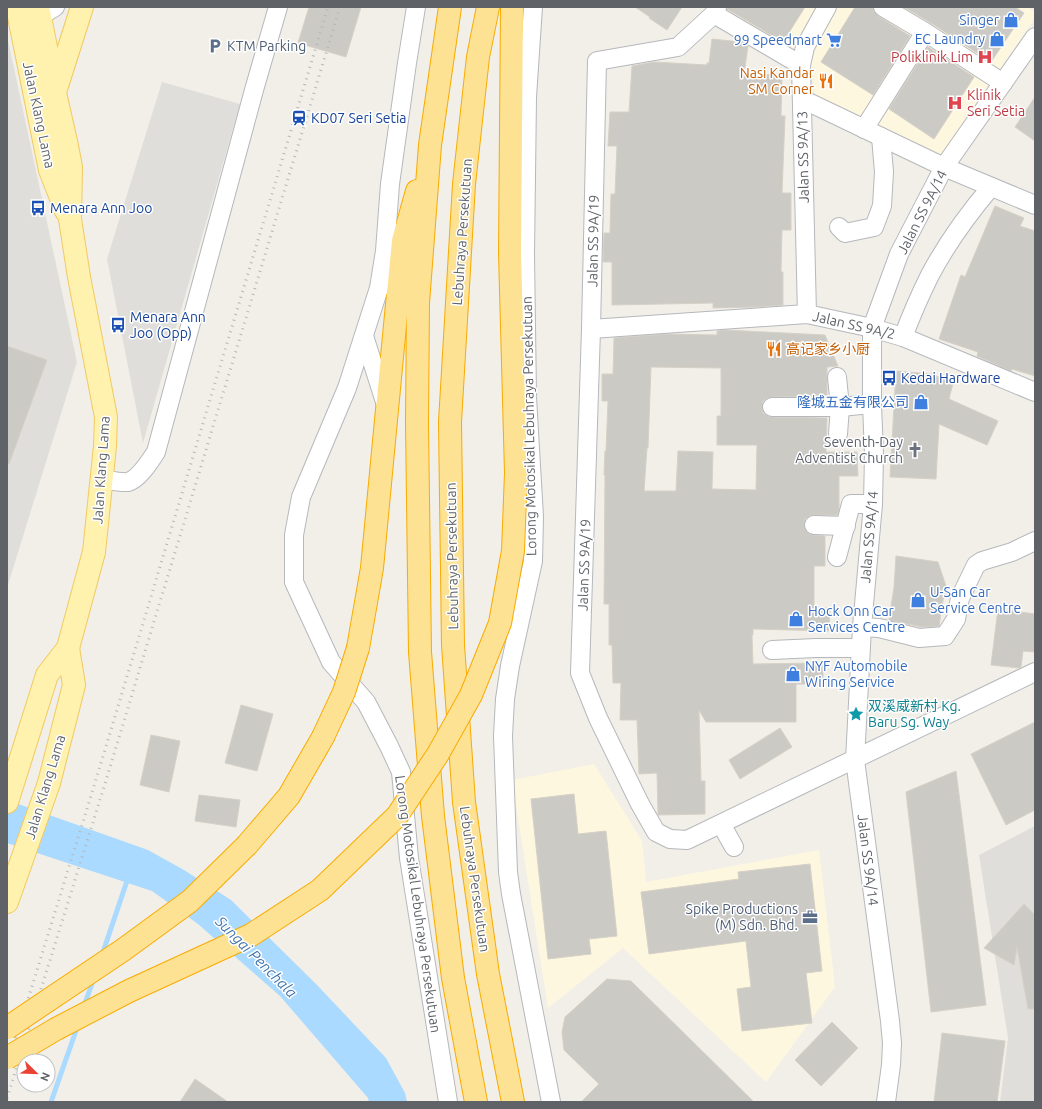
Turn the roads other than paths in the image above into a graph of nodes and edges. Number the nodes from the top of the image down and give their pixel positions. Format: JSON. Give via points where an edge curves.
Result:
{"nodes":[{"id":1,"x":82,"y":7,"type":"edge"},
{"id":2,"x":278,"y":7,"type":"edge"},
{"id":3,"x":416,"y":7,"type":"edge"},
{"id":4,"x":450,"y":7,"type":"edge"},
{"id":5,"x":488,"y":7,"type":"edge"},
{"id":6,"x":512,"y":7,"type":"edge"},
{"id":7,"x":533,"y":7,"type":"edge"},
{"id":8,"x":827,"y":7,"type":"edge"},
{"id":9,"x":883,"y":7,"type":"edge"},
{"id":10,"x":716,"y":10,"type":"edge"},
{"id":11,"x":34,"y":11,"type":"edge"},
{"id":12,"x":925,"y":32,"type":"junction"},
{"id":13,"x":1035,"y":37,"type":"edge"},
{"id":14,"x":801,"y":65,"type":"junction"},
{"id":15,"x":1003,"y":83,"type":"junction"},
{"id":16,"x":55,"y":93,"type":"junction"},
{"id":17,"x":802,"y":99,"type":"junction"},
{"id":18,"x":864,"y":129,"type":"junction"},
{"id":19,"x":881,"y":137,"type":"junction"},
{"id":20,"x":430,"y":145,"type":"junction"},
{"id":21,"x":944,"y":167,"type":"junction"},
{"id":22,"x":991,"y":187,"type":"junction"},
{"id":23,"x":1035,"y":205,"type":"edge"},
{"id":24,"x":70,"y":220,"type":"junction"},
{"id":25,"x":839,"y":227,"type":"dead end"},
{"id":26,"x":807,"y":314,"type":"junction"},
{"id":27,"x":872,"y":328,"type":"junction"},
{"id":28,"x":591,"y":329,"type":"junction"},
{"id":29,"x":364,"y":336,"type":"junction"},
{"id":30,"x":903,"y":337,"type":"junction"},
{"id":31,"x":836,"y":376,"type":"dead end"},
{"id":32,"x":1035,"y":392,"type":"edge"},
{"id":33,"x":527,"y":397,"type":"junction"},
{"id":34,"x":872,"y":404,"type":"junction"},
{"id":35,"x":387,"y":406,"type":"junction"},
{"id":36,"x":772,"y":407,"type":"dead end"},
{"id":37,"x":840,"y":407,"type":"junction"},
{"id":38,"x":838,"y":434,"type":"dead end"},
{"id":39,"x":516,"y":450,"type":"junction"},
{"id":40,"x":102,"y":480,"type":"junction"},
{"id":41,"x":873,"y":504,"type":"junction"},
{"id":42,"x":814,"y":525,"type":"dead end"},
{"id":43,"x":846,"y":526,"type":"junction"},
{"id":44,"x":1035,"y":541,"type":"edge"},
{"id":45,"x":837,"y":557,"type":"dead end"},
{"id":46,"x":862,"y":627,"type":"junction"},
{"id":47,"x":68,"y":648,"type":"junction"},
{"id":48,"x":860,"y":648,"type":"junction"},
{"id":49,"x":772,"y":650,"type":"dead end"},
{"id":50,"x":1035,"y":672,"type":"edge"},
{"id":51,"x":855,"y":760,"type":"junction"},
{"id":52,"x":12,"y":772,"type":"edge"},
{"id":53,"x":7,"y":802,"type":"edge"},
{"id":54,"x":720,"y":824,"type":"junction"},
{"id":55,"x":734,"y":847,"type":"dead end"},
{"id":56,"x":7,"y":902,"type":"edge"},
{"id":57,"x":7,"y":1028,"type":"edge"},
{"id":58,"x":7,"y":1058,"type":"edge"},
{"id":59,"x":448,"y":1102,"type":"edge"},
{"id":60,"x":476,"y":1102,"type":"edge"},
{"id":61,"x":513,"y":1102,"type":"edge"},
{"id":62,"x":551,"y":1102,"type":"edge"},
{"id":63,"x":886,"y":1102,"type":"edge"}],
"edges":[{"from":1,"to":16,"type":"main road"},
{"from":2,"to":40,"type":"street","via":[[156,452],[138,476],[128,482]]},
{"from":3,"to":29,"type":"street","name":"Lorong Motosikal Lebuhraya Persekutuan","via":[[390,184],[386,251],[379,288]]},
{"from":4,"to":20,"type":"highway"},
{"from":5,"to":61,"type":"highway","name":"Lebuhraya Persekutuan","via":[[478,56],[464,184],[450,414],[453,637],[466,810],[488,974]]},
{"from":6,"to":39,"type":"highway","via":[[510,253]]},
{"from":7,"to":33,"type":"street","name":"Lorong Motosikal Lebuhraya Persekutuan","via":[[527,97]]},
{"from":8,"to":14,"type":"street","name":"Jalan SS 9A/13","via":[[805,47]]},
{"from":9,"to":12,"type":"street"},
{"from":10,"to":14,"type":"street"},
{"from":10,"to":28,"type":"street","name":"Jalan SS 9A/19","via":[[678,47],[598,61]]},
{"from":11,"to":16,"type":"main road","name":"Jalan Klang Lama"},
{"from":11,"to":24,"type":"main road","name":"Jalan Klang Lama","via":[[50,170]]},
{"from":12,"to":15,"type":"street"},
{"from":12,"to":18,"type":"street"},
{"from":13,"to":15,"type":"street","name":"Jalan SS 9A/14"},
{"from":14,"to":17,"type":"street","name":"Jalan SS 9A/13"},
{"from":15,"to":21,"type":"street","name":"Jalan SS 9A/14"},
{"from":16,"to":24,"type":"main road","name":"Jalan Klang Lama","via":[[71,167]]},
{"from":17,"to":18,"type":"street"},
{"from":17,"to":26,"type":"street","name":"Jalan SS 9A/13"},
{"from":18,"to":19,"type":"street"},
{"from":19,"to":21,"type":"street"},
{"from":19,"to":25,"type":"street","via":[[884,172],[882,206],[874,227],[845,233]]},
{"from":20,"to":35,"type":"highway","via":[[403,241]]},
{"from":20,"to":60,"type":"highway","via":[[418,302],[420,652],[433,816],[453,978]]},
{"from":21,"to":22,"type":"street"},
{"from":21,"to":27,"type":"street","name":"Jalan SS 9A/14","via":[[899,254]]},
{"from":22,"to":23,"type":"street"},
{"from":22,"to":30,"type":"street","via":[[956,233],[931,274]]},
{"from":24,"to":40,"type":"main road","name":"Jalan Klang Lama","via":[[106,417]]},
{"from":26,"to":27,"type":"street","name":"Jalan SS 9A/2"},
{"from":26,"to":28,"type":"street","name":"Jalan SS 9A/2"},
{"from":27,"to":30,"type":"street","name":"Jalan SS 9A/2"},
{"from":27,"to":34,"type":"street","name":"Jalan SS 9A/14"},
{"from":28,"to":54,"type":"street","name":"Jalan SS 9A/19","via":[[580,673],[598,718],[656,832],[670,839],[687,840]]},
{"from":29,"to":35,"type":"street"},
{"from":29,"to":59,"type":"street","name":"Lorong Motosikal Lebuhraya Persekutuan","via":[[347,388],[301,497],[294,535],[294,582],[331,662],[366,702],[401,772],[410,858]]},
{"from":30,"to":32,"type":"street","name":"Jalan SS 9A/2"},
{"from":31,"to":37,"type":"street"},
{"from":33,"to":39,"type":"street"},
{"from":33,"to":62,"type":"street","name":"Lorong Motosikal Lebuhraya Persekutuan","via":[[534,517],[533,561],[510,666],[503,736],[508,872]]},
{"from":34,"to":37,"type":"street"},
{"from":34,"to":41,"type":"street","name":"Jalan SS 9A/14"},
{"from":35,"to":57,"type":"highway","bridge":true,"via":[[372,568],[358,648],[344,692],[323,737],[289,796],[247,845],[190,902]]},
{"from":36,"to":37,"type":"street"},
{"from":37,"to":38,"type":"street"},
{"from":39,"to":58,"type":"highway","bridge":true,"via":[[513,551],[500,623],[471,695],[438,754],[397,816],[320,890],[251,935],[129,991]]},
{"from":40,"to":47,"type":"main road","name":"Jalan Klang Lama","via":[[94,552]]},
{"from":41,"to":43,"type":"street","via":[[851,504]]},
{"from":41,"to":46,"type":"street","name":"Jalan SS 9A/14"},
{"from":42,"to":43,"type":"street"},
{"from":43,"to":45,"type":"street"},
{"from":44,"to":46,"type":"street","via":[[976,565],[960,598],[956,619],[945,636],[919,638],[879,628]]},
{"from":46,"to":48,"type":"street","name":"Jalan SS 9A/14"},
{"from":47,"to":52,"type":"main road","name":"Jalan Klang Lama","via":[[48,675]]},
{"from":47,"to":56,"type":"main road","name":"Jalan Klang Lama","via":[[74,685],[49,783]]},
{"from":48,"to":49,"type":"street"},
{"from":48,"to":51,"type":"street","name":"Jalan SS 9A/14"},
{"from":50,"to":51,"type":"street","name":"Jalan SS 9A/19"},
{"from":51,"to":54,"type":"street","name":"Jalan SS 9A/19"},
{"from":51,"to":63,"type":"street","name":"Jalan SS 9A/14","via":[[892,1043]]},
{"from":52,"to":53,"type":"main road","name":"Jalan Klang Lama"},
{"from":54,"to":55,"type":"street"}]}
